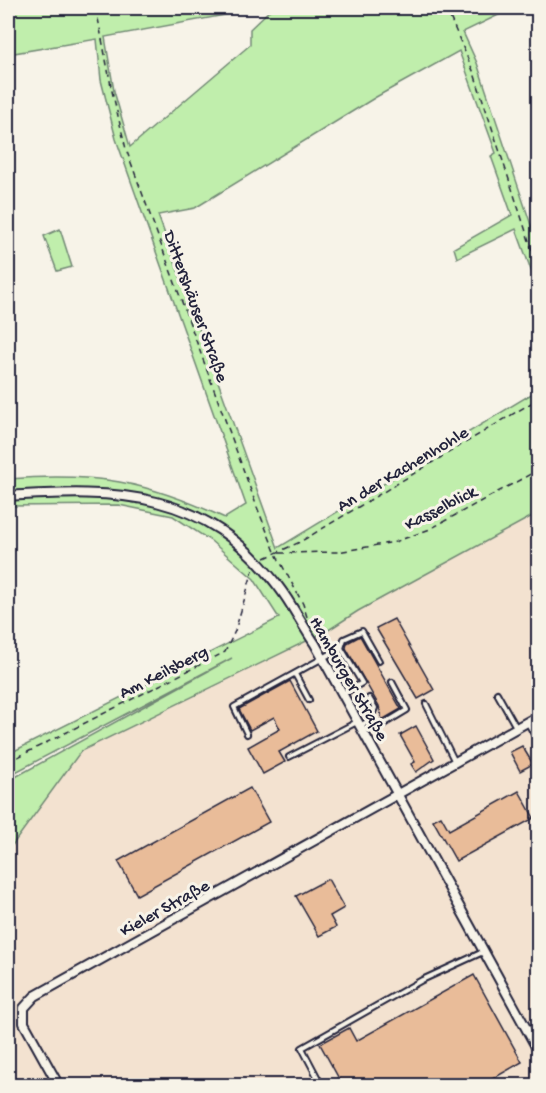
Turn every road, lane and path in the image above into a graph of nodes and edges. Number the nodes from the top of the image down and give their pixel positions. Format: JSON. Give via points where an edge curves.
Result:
{"nodes":[{"id":1,"x":96,"y":8,"type":"edge"},
{"id":2,"x":446,"y":8,"type":"edge"},
{"id":3,"x":538,"y":268,"type":"edge"},
{"id":4,"x":538,"y":399,"type":"edge"},
{"id":5,"x":538,"y":470,"type":"edge"},
{"id":6,"x":8,"y":496,"type":"edge"},
{"id":7,"x":276,"y":554,"type":"junction"},
{"id":8,"x":258,"y":563,"type":"junction"},
{"id":9,"x":303,"y":604,"type":"dead end"},
{"id":10,"x":342,"y":648,"type":"junction"},
{"id":11,"x":322,"y":658,"type":"junction"},
{"id":12,"x":380,"y":661,"type":"dead end"},
{"id":13,"x":295,"y":674,"type":"junction"},
{"id":14,"x":392,"y":682,"type":"dead end"},
{"id":15,"x":497,"y":693,"type":"dead end"},
{"id":16,"x":342,"y":694,"type":"junction"},
{"id":17,"x":369,"y":698,"type":"dead end"},
{"id":18,"x":309,"y":700,"type":"dead end"},
{"id":19,"x":426,"y":704,"type":"dead end"},
{"id":20,"x":538,"y":716,"type":"edge"},
{"id":21,"x":370,"y":720,"type":"junction"},
{"id":22,"x":527,"y":722,"type":"junction"},
{"id":23,"x":358,"y":724,"type":"junction"},
{"id":24,"x":516,"y":728,"type":"junction"},
{"id":25,"x":247,"y":734,"type":"dead end"},
{"id":26,"x":538,"y":742,"type":"edge"},
{"id":27,"x":289,"y":757,"type":"dead end"},
{"id":28,"x":8,"y":762,"type":"edge"},
{"id":29,"x":455,"y":762,"type":"junction"},
{"id":30,"x":397,"y":794,"type":"junction"},
{"id":31,"x":483,"y":952,"type":"junction"},
{"id":32,"x":538,"y":1050,"type":"edge"},
{"id":33,"x":58,"y":1086,"type":"edge"},
{"id":34,"x":322,"y":1086,"type":"edge"}],
"edges":[{"from":1,"to":7,"type":"path","name":"Dittershäuser Straße","via":[[126,149]]},
{"from":2,"to":3,"type":"path","via":[[474,73]]},
{"from":4,"to":7,"type":"path","name":"An der Kachenhohle"},
{"from":5,"to":7,"type":"path","name":"Kasselblick","via":[[430,529],[395,542],[338,552]]},
{"from":6,"to":8,"type":"street","name":"Hamburger Straße","via":[[85,492],[141,497],[197,517]]},
{"from":7,"to":8,"type":"path"},
{"from":7,"to":9,"type":"path","name":"Dittershäuser Straße"},
{"from":8,"to":11,"type":"street","name":"Hamburger Straße","via":[[279,587]]},
{"from":8,"to":28,"type":"path","name":"Am Keilsberg","via":[[225,652]]},
{"from":10,"to":11,"type":"lane"},
{"from":10,"to":12,"type":"lane","via":[[344,639],[362,631]]},
{"from":10,"to":16,"type":"lane","via":[[362,683]]},
{"from":11,"to":13,"type":"lane"},
{"from":11,"to":16,"type":"street","name":"Hamburger Straße"},
{"from":13,"to":18,"type":"lane"},
{"from":13,"to":25,"type":"lane","via":[[234,707]]},
{"from":14,"to":21,"type":"lane","via":[[407,710],[382,725]]},
{"from":15,"to":24,"type":"lane"},
{"from":16,"to":23,"type":"street","name":"Hamburger Straße"},
{"from":17,"to":21,"type":"lane","via":[[375,708]]},
{"from":19,"to":29,"type":"lane"},
{"from":20,"to":22,"type":"street","name":"Kieler Straße"},
{"from":21,"to":23,"type":"lane"},
{"from":22,"to":24,"type":"street","name":"Kieler Straße"},
{"from":22,"to":26,"type":"lane"},
{"from":23,"to":27,"type":"lane"},
{"from":23,"to":30,"type":"street","name":"Hamburger Straße"},
{"from":24,"to":29,"type":"street","name":"Kieler Straße"},
{"from":29,"to":30,"type":"street","name":"Kieler Straße"},
{"from":30,"to":31,"type":"street","name":"Hamburger Straße"},
{"from":30,"to":33,"type":"street","name":"Kieler Straße","via":[[35,996],[24,1008],[24,1023]]},
{"from":31,"to":32,"type":"street","name":"Hamburger Straße"},
{"from":31,"to":34,"type":"lane","via":[[422,980],[302,1048]]}]}
